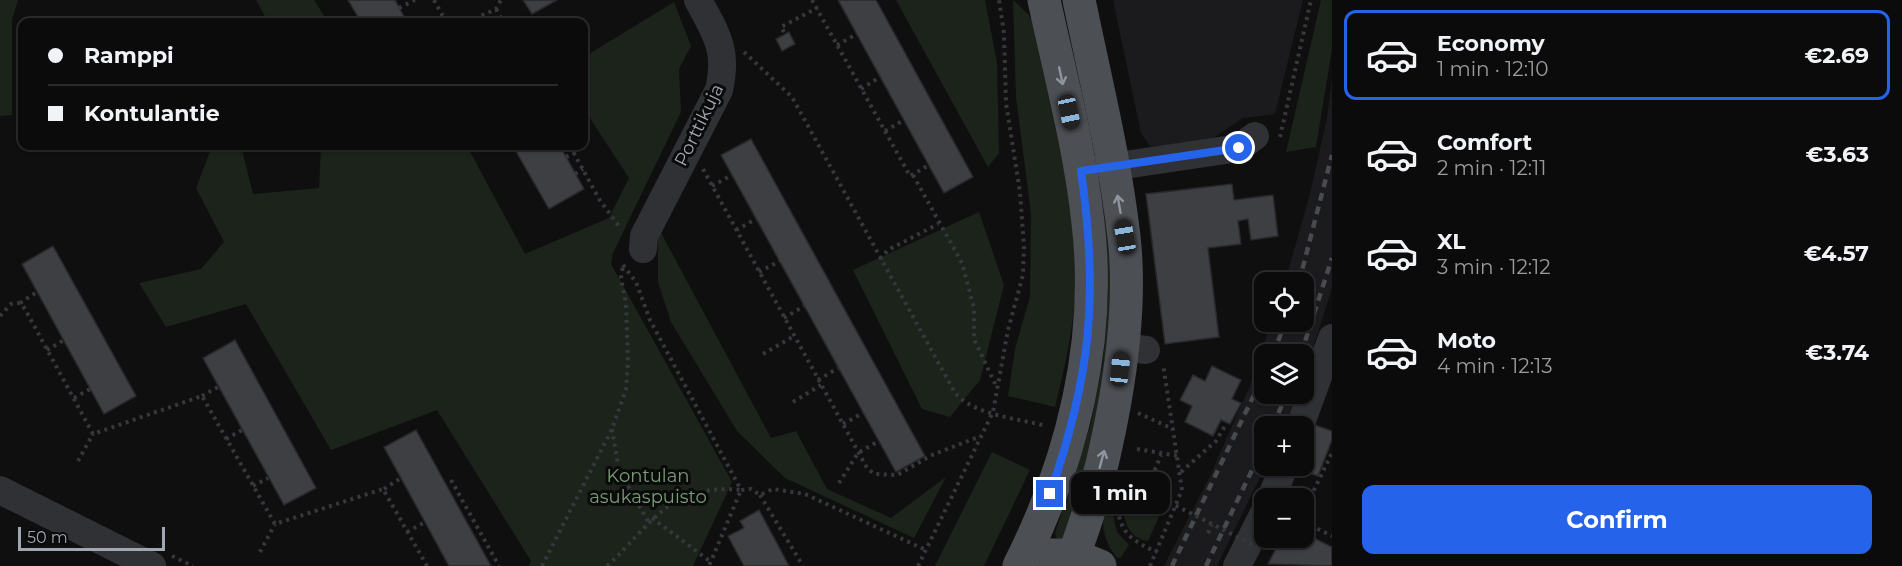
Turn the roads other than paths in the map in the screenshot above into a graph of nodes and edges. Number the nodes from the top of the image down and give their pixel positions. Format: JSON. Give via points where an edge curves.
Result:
{"nodes":[{"id":1,"x":698,"y":0,"type":"edge"},
{"id":2,"x":1044,"y":0,"type":"edge"},
{"id":3,"x":1079,"y":0,"type":"edge"},
{"id":4,"x":1255,"y":136,"type":"road end"},
{"id":5,"x":1096,"y":169,"type":"junction"},
{"id":6,"x":630,"y":249,"type":"road end"},
{"id":7,"x":1332,"y":338,"type":"edge"},
{"id":8,"x":1304,"y":416,"type":"edge"},
{"id":9,"x":0,"y":490,"type":"edge"},
{"id":10,"x":1254,"y":533,"type":"edge"},
{"id":11,"x":1028,"y":562,"type":"edge"},
{"id":12,"x":1081,"y":562,"type":"edge"},
{"id":13,"x":152,"y":566,"type":"edge"},
{"id":14,"x":1237,"y":566,"type":"edge"}],
"edges":[{"from":1,"to":6,"type":"street","name":"Porttikuja","via":[[722,45],[724,68],[719,90],[644,236]]},
{"from":2,"to":5,"type":"main road","one_way":true},
{"from":3,"to":5,"type":"main road"},
{"from":4,"to":5,"type":"street","via":[[1239,148]]},
{"from":5,"to":11,"type":"main road","via":[[1088,349],[1068,443]]},
{"from":12,"to":5,"type":"main road","one_way":true,"via":[[1104,456],[1134,348],[1126,289],[1125,237]]},
{"from":7,"to":8,"type":"street"},
{"from":9,"to":13,"type":"street"},
{"from":10,"to":14,"type":"street"},
{"from":11,"to":12,"type":"main road"}]}
